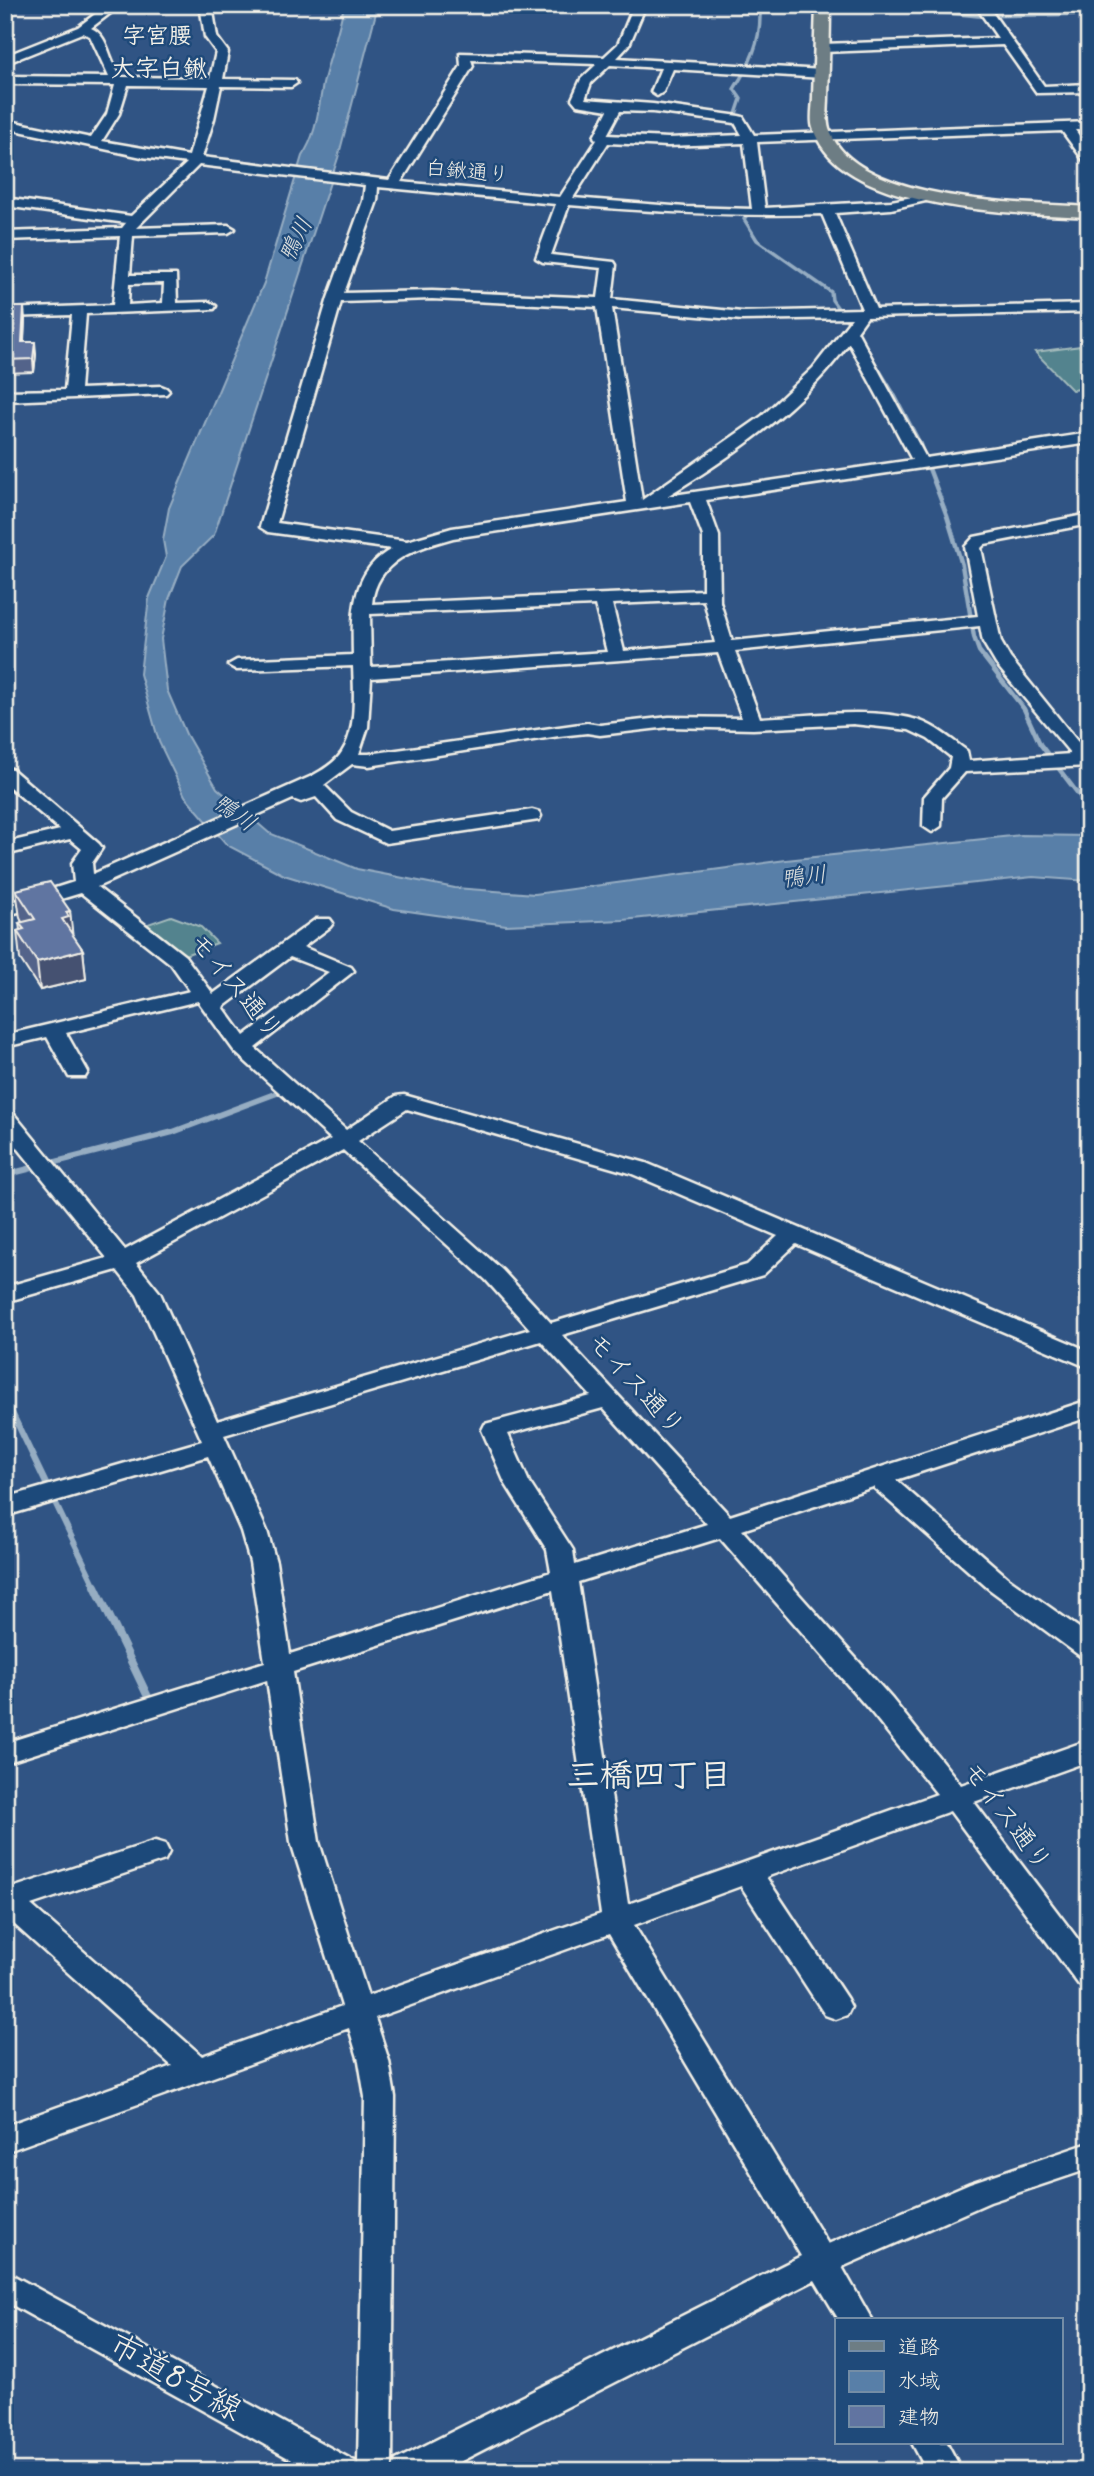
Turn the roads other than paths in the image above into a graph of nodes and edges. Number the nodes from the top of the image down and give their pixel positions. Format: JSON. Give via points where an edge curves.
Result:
{"nodes":[{"id":1,"x":115,"y":5,"type":"edge"},
{"id":2,"x":206,"y":5,"type":"edge"},
{"id":3,"x":640,"y":5,"type":"edge"},
{"id":4,"x":824,"y":5,"type":"edge"},
{"id":5,"x":981,"y":5,"type":"edge"},
{"id":6,"x":82,"y":29,"type":"junction"},
{"id":7,"x":1007,"y":41,"type":"junction"},
{"id":8,"x":823,"y":48,"type":"junction"},
{"id":9,"x":5,"y":60,"type":"edge"},
{"id":10,"x":607,"y":61,"type":"junction"},
{"id":11,"x":668,"y":65,"type":"junction"},
{"id":12,"x":823,"y":74,"type":"junction"},
{"id":13,"x":5,"y":80,"type":"edge"},
{"id":14,"x":120,"y":80,"type":"junction"},
{"id":15,"x":217,"y":81,"type":"junction"},
{"id":16,"x":291,"y":83,"type":"dead end"},
{"id":17,"x":1089,"y":88,"type":"edge"},
{"id":18,"x":657,"y":92,"type":"dead end"},
{"id":19,"x":616,"y":107,"type":"junction"},
{"id":20,"x":5,"y":124,"type":"edge"},
{"id":21,"x":1089,"y":126,"type":"edge"},
{"id":22,"x":1065,"y":127,"type":"junction"},
{"id":23,"x":823,"y":136,"type":"junction"},
{"id":24,"x":604,"y":139,"type":"junction"},
{"id":25,"x":750,"y":139,"type":"junction"},
{"id":26,"x":94,"y":143,"type":"junction"},
{"id":27,"x":1089,"y":158,"type":"edge"},
{"id":28,"x":195,"y":161,"type":"junction"},
{"id":29,"x":368,"y":183,"type":"junction"},
{"id":30,"x":392,"y":186,"type":"junction"},
{"id":31,"x":929,"y":196,"type":"junction"},
{"id":32,"x":564,"y":201,"type":"junction"},
{"id":33,"x":5,"y":202,"type":"edge"},
{"id":34,"x":827,"y":210,"type":"junction"},
{"id":35,"x":1089,"y":212,"type":"edge"},
{"id":36,"x":752,"y":213,"type":"junction"},
{"id":37,"x":131,"y":226,"type":"junction"},
{"id":38,"x":228,"y":229,"type":"dead end"},
{"id":39,"x":5,"y":236,"type":"edge"},
{"id":40,"x":123,"y":280,"type":"junction"},
{"id":41,"x":335,"y":298,"type":"junction"},
{"id":42,"x":604,"y":303,"type":"junction"},
{"id":43,"x":209,"y":306,"type":"dead end"},
{"id":44,"x":170,"y":307,"type":"junction"},
{"id":45,"x":1089,"y":308,"type":"edge"},
{"id":46,"x":120,"y":309,"type":"junction"},
{"id":47,"x":80,"y":310,"type":"junction"},
{"id":48,"x":5,"y":313,"type":"edge"},
{"id":49,"x":867,"y":314,"type":"junction"},
{"id":50,"x":850,"y":332,"type":"junction"},
{"id":51,"x":161,"y":391,"type":"dead end"},
{"id":52,"x":72,"y":394,"type":"junction"},
{"id":53,"x":5,"y":396,"type":"edge"},
{"id":54,"x":1089,"y":438,"type":"edge"},
{"id":55,"x":921,"y":462,"type":"junction"},
{"id":56,"x":696,"y":496,"type":"junction"},
{"id":57,"x":639,"y":504,"type":"junction"},
{"id":58,"x":1089,"y":519,"type":"edge"},
{"id":59,"x":407,"y":546,"type":"junction"},
{"id":60,"x":711,"y":595,"type":"junction"},
{"id":61,"x":603,"y":599,"type":"junction"},
{"id":62,"x":362,"y":609,"type":"junction"},
{"id":63,"x":988,"y":620,"type":"junction"},
{"id":64,"x":725,"y":648,"type":"junction"},
{"id":65,"x":617,"y":657,"type":"junction"},
{"id":66,"x":237,"y":666,"type":"dead end"},
{"id":67,"x":364,"y":667,"type":"junction"},
{"id":68,"x":752,"y":724,"type":"junction"},
{"id":69,"x":347,"y":758,"type":"junction"},
{"id":70,"x":1087,"y":760,"type":"edge"},
{"id":71,"x":959,"y":767,"type":"junction"},
{"id":72,"x":5,"y":773,"type":"edge"},
{"id":73,"x":293,"y":795,"type":"junction"},
{"id":74,"x":532,"y":816,"type":"dead end"},
{"id":75,"x":932,"y":826,"type":"dead end"},
{"id":76,"x":74,"y":832,"type":"junction"},
{"id":77,"x":5,"y":849,"type":"edge"},
{"id":78,"x":83,"y":886,"type":"junction"},
{"id":79,"x":5,"y":910,"type":"edge"},
{"id":80,"x":323,"y":923,"type":"dead end"},
{"id":81,"x":289,"y":949,"type":"junction"},
{"id":82,"x":208,"y":1000,"type":"junction"},
{"id":83,"x":53,"y":1029,"type":"junction"},
{"id":84,"x":5,"y":1041,"type":"edge"},
{"id":85,"x":242,"y":1048,"type":"junction"},
{"id":86,"x":77,"y":1072,"type":"dead end"},
{"id":87,"x":5,"y":1118,"type":"edge"},
{"id":88,"x":344,"y":1141,"type":"junction"},
{"id":89,"x":792,"y":1235,"type":"junction"},
{"id":90,"x":121,"y":1261,"type":"junction"},
{"id":91,"x":5,"y":1295,"type":"edge"},
{"id":92,"x":547,"y":1332,"type":"junction"},
{"id":93,"x":1089,"y":1360,"type":"edge"},
{"id":94,"x":608,"y":1399,"type":"junction"},
{"id":95,"x":1089,"y":1408,"type":"edge"},
{"id":96,"x":213,"y":1438,"type":"junction"},
{"id":97,"x":877,"y":1477,"type":"junction"},
{"id":98,"x":5,"y":1507,"type":"edge"},
{"id":99,"x":725,"y":1527,"type":"junction"},
{"id":100,"x":564,"y":1578,"type":"junction"},
{"id":101,"x":1089,"y":1649,"type":"edge"},
{"id":102,"x":277,"y":1669,"type":"junction"},
{"id":103,"x":1089,"y":1750,"type":"edge"},
{"id":104,"x":5,"y":1753,"type":"edge"},
{"id":105,"x":956,"y":1798,"type":"junction"},
{"id":106,"x":155,"y":1852,"type":"dead end"},
{"id":107,"x":748,"y":1873,"type":"junction"},
{"id":108,"x":7,"y":1900,"type":"edge"},
{"id":109,"x":616,"y":1920,"type":"junction"},
{"id":110,"x":1089,"y":1977,"type":"edge"},
{"id":111,"x":836,"y":2007,"type":"dead end"},
{"id":112,"x":358,"y":2012,"type":"junction"},
{"id":113,"x":198,"y":2071,"type":"junction"},
{"id":114,"x":5,"y":2139,"type":"edge"},
{"id":115,"x":1089,"y":2156,"type":"edge"},
{"id":116,"x":822,"y":2261,"type":"junction"},
{"id":117,"x":5,"y":2285,"type":"edge"},
{"id":118,"x":855,"y":2318,"type":"edge"},
{"id":119,"x":930,"y":2444,"type":"edge"},
{"id":120,"x":345,"y":2471,"type":"edge"},
{"id":121,"x":375,"y":2471,"type":"edge"},
{"id":122,"x":408,"y":2471,"type":"edge"},
{"id":123,"x":945,"y":2471,"type":"edge"}],
"edges":[{"from":1,"to":6,"type":"street"},
{"from":2,"to":15,"type":"street","via":[[211,37],[222,52]]},
{"from":3,"to":10,"type":"street","via":[[623,45]]},
{"from":4,"to":8,"type":"main road"},
{"from":5,"to":7,"type":"street"},
{"from":6,"to":9,"type":"street"},
{"from":6,"to":14,"type":"street","via":[[95,34],[110,72]]},
{"from":7,"to":8,"type":"street"},
{"from":7,"to":17,"type":"street","via":[[1041,90]]},
{"from":8,"to":12,"type":"main road"},
{"from":10,"to":11,"type":"street"},
{"from":10,"to":19,"type":"street","via":[[585,82],[578,99]]},
{"from":10,"to":30,"type":"street","via":[[464,56],[467,66]]},
{"from":11,"to":12,"type":"street"},
{"from":11,"to":18,"type":"street"},
{"from":12,"to":23,"type":"main road"},
{"from":13,"to":14,"type":"street"},
{"from":14,"to":15,"type":"street"},
{"from":14,"to":26,"type":"street","via":[[113,114]]},
{"from":15,"to":16,"type":"street"},
{"from":15,"to":28,"type":"street"},
{"from":19,"to":24,"type":"street","via":[[600,136]]},
{"from":19,"to":25,"type":"street","via":[[739,120]]},
{"from":20,"to":26,"type":"street","name":"白鍬通り"},
{"from":21,"to":22,"type":"street"},
{"from":22,"to":23,"type":"street"},
{"from":22,"to":27,"type":"street"},
{"from":23,"to":25,"type":"street"},
{"from":23,"to":31,"type":"main road","via":[[838,158],[862,174]]},
{"from":24,"to":25,"type":"street"},
{"from":24,"to":32,"type":"street"},
{"from":25,"to":36,"type":"street"},
{"from":26,"to":28,"type":"street","name":"白鍬通り"},
{"from":28,"to":29,"type":"street","name":"白鍬通り"},
{"from":28,"to":37,"type":"street"},
{"from":29,"to":30,"type":"street","name":"白鍬通り"},
{"from":29,"to":41,"type":"street","via":[[370,201]]},
{"from":30,"to":32,"type":"street","name":"白鍬通り"},
{"from":31,"to":34,"type":"street","name":"白鍬通り","via":[[891,205]]},
{"from":31,"to":35,"type":"main road"},
{"from":32,"to":36,"type":"street","name":"白鍬通り"},
{"from":32,"to":42,"type":"street","via":[[543,258],[609,265]]},
{"from":33,"to":37,"type":"street"},
{"from":34,"to":36,"type":"street","name":"白鍬通り"},
{"from":34,"to":49,"type":"street"},
{"from":37,"to":38,"type":"street"},
{"from":37,"to":39,"type":"street"},
{"from":37,"to":40,"type":"street"},
{"from":40,"to":44,"type":"street","via":[[171,278]]},
{"from":40,"to":46,"type":"street"},
{"from":41,"to":42,"type":"street","via":[[432,295]]},
{"from":41,"to":59,"type":"street","via":[[268,527]]},
{"from":42,"to":49,"type":"street","via":[[742,316]]},
{"from":42,"to":57,"type":"street"},
{"from":43,"to":44,"type":"street"},
{"from":44,"to":46,"type":"street"},
{"from":45,"to":49,"type":"street"},
{"from":46,"to":47,"type":"street"},
{"from":47,"to":48,"type":"street"},
{"from":47,"to":52,"type":"street"},
{"from":49,"to":50,"type":"street"},
{"from":50,"to":55,"type":"street"},
{"from":50,"to":57,"type":"street","via":[[792,400]]},
{"from":51,"to":52,"type":"street"},
{"from":52,"to":53,"type":"street"},
{"from":54,"to":55,"type":"street"},
{"from":55,"to":56,"type":"street"},
{"from":56,"to":57,"type":"street"},
{"from":56,"to":60,"type":"street","via":[[711,536]]},
{"from":57,"to":59,"type":"street","via":[[452,533]]},
{"from":58,"to":63,"type":"street","via":[[974,543]]},
{"from":59,"to":62,"type":"street","via":[[370,575]]},
{"from":60,"to":61,"type":"street"},
{"from":60,"to":64,"type":"street"},
{"from":61,"to":62,"type":"street"},
{"from":61,"to":65,"type":"street"},
{"from":62,"to":67,"type":"street"},
{"from":63,"to":64,"type":"street"},
{"from":63,"to":70,"type":"street","via":[[1002,660]]},
{"from":64,"to":65,"type":"street"},
{"from":64,"to":68,"type":"street"},
{"from":65,"to":67,"type":"street"},
{"from":66,"to":67,"type":"street"},
{"from":67,"to":69,"type":"street","via":[[358,731]]},
{"from":68,"to":69,"type":"street","via":[[669,722],[587,728],[369,760]]},
{"from":68,"to":71,"type":"street","via":[[853,719],[913,725],[961,755]]},
{"from":69,"to":73,"type":"street"},
{"from":70,"to":71,"type":"street"},
{"from":71,"to":75,"type":"street","via":[[933,797]]},
{"from":72,"to":76,"type":"street"},
{"from":73,"to":74,"type":"street","via":[[319,789],[344,816],[386,836]]},
{"from":73,"to":78,"type":"street"},
{"from":76,"to":77,"type":"street"},
{"from":76,"to":78,"type":"street","via":[[92,848],[82,863]]},
{"from":78,"to":79,"type":"street"},
{"from":78,"to":82,"type":"street","name":"モイス通り","via":[[178,960]]},
{"from":80,"to":81,"type":"street"},
{"from":81,"to":82,"type":"street"},
{"from":81,"to":85,"type":"street","via":[[344,971]]},
{"from":82,"to":83,"type":"street"},
{"from":82,"to":85,"type":"street","name":"モイス通り"},
{"from":83,"to":84,"type":"street"},
{"from":83,"to":86,"type":"street"},
{"from":85,"to":88,"type":"street","name":"モイス通り"},
{"from":87,"to":90,"type":"street"},
{"from":88,"to":89,"type":"street","via":[[404,1101],[638,1168]]},
{"from":88,"to":90,"type":"street"},
{"from":88,"to":92,"type":"street","name":"モイス通り","via":[[494,1275]]},
{"from":89,"to":92,"type":"street","via":[[755,1270]]},
{"from":89,"to":93,"type":"street"},
{"from":90,"to":91,"type":"street"},
{"from":90,"to":96,"type":"street","via":[[148,1293]]},
{"from":92,"to":94,"type":"street","name":"モイス通り"},
{"from":92,"to":96,"type":"street"},
{"from":94,"to":99,"type":"street","name":"モイス通り"},
{"from":94,"to":100,"type":"street","via":[[494,1430],[517,1483],[560,1550]]},
{"from":95,"to":97,"type":"street"},
{"from":96,"to":98,"type":"street"},
{"from":96,"to":102,"type":"street","via":[[254,1531]]},
{"from":97,"to":99,"type":"street"},
{"from":97,"to":101,"type":"street","via":[[998,1583]]},
{"from":99,"to":100,"type":"street"},
{"from":99,"to":105,"type":"street","name":"モイス通り"},
{"from":100,"to":102,"type":"street"},
{"from":100,"to":109,"type":"street"},
{"from":102,"to":104,"type":"street"},
{"from":102,"to":112,"type":"street","via":[[305,1842]]},
{"from":103,"to":105,"type":"street"},
{"from":105,"to":107,"type":"street"},
{"from":105,"to":110,"type":"street","name":"モイス通り"},
{"from":106,"to":108,"type":"street"},
{"from":107,"to":109,"type":"street"},
{"from":107,"to":111,"type":"street"},
{"from":108,"to":113,"type":"street"},
{"from":109,"to":112,"type":"street"},
{"from":109,"to":116,"type":"street"},
{"from":112,"to":113,"type":"street"},
{"from":112,"to":121,"type":"street","via":[[380,2097]]},
{"from":113,"to":114,"type":"street"},
{"from":115,"to":116,"type":"street","via":[[981,2192]]},
{"from":116,"to":118,"type":"street"},
{"from":116,"to":122,"type":"street"},
{"from":117,"to":120,"type":"street","name":"市道8号線"},
{"from":119,"to":123,"type":"street"}]}
